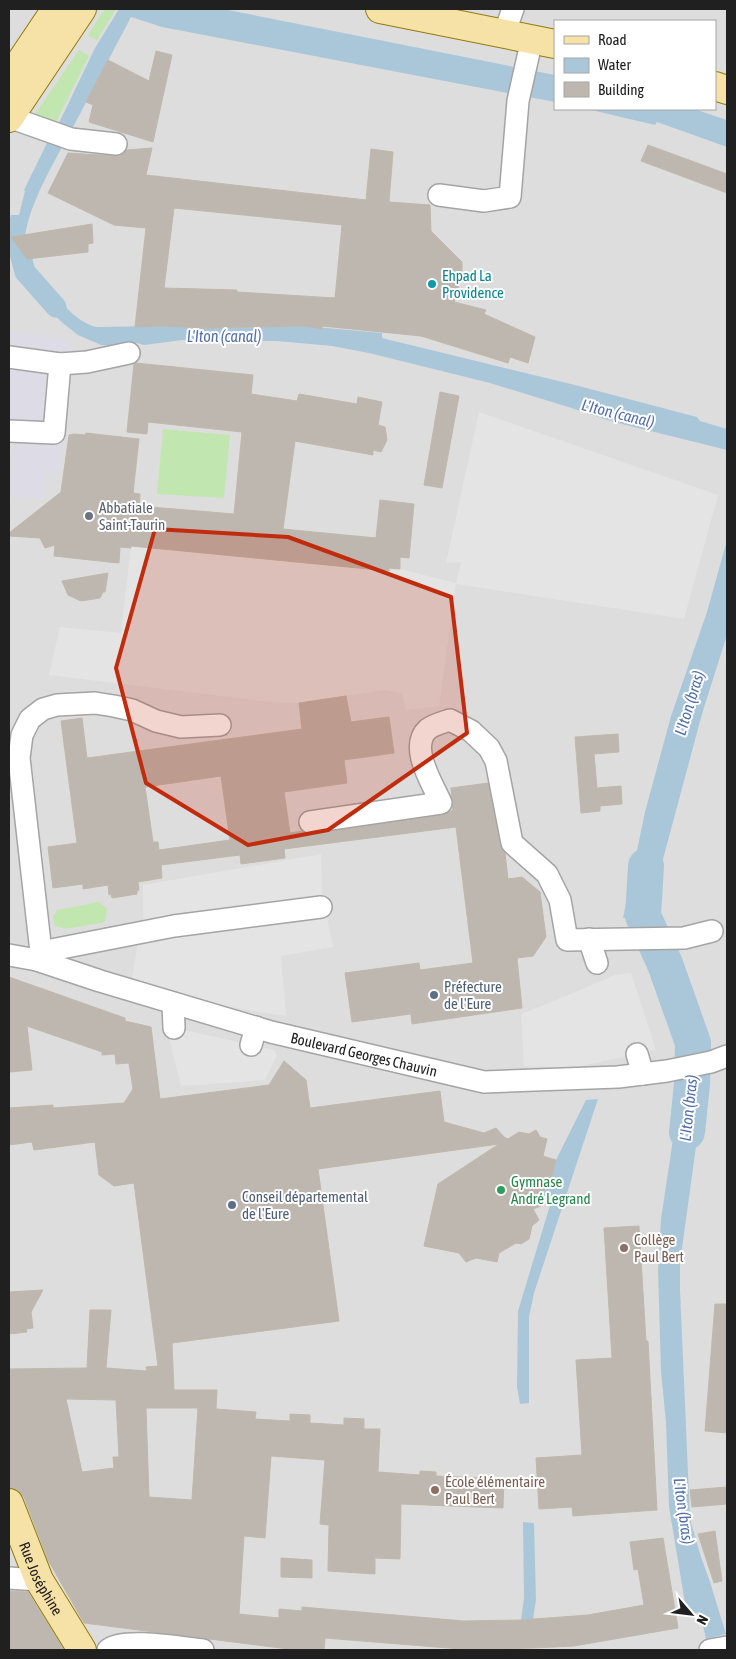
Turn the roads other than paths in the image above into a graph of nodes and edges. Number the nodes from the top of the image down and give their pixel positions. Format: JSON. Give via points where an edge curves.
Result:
{"nodes":[{"id":1,"x":56,"y":9,"type":"edge"},
{"id":2,"x":82,"y":9,"type":"edge"},
{"id":3,"x":380,"y":9,"type":"edge"},
{"id":4,"x":513,"y":9,"type":"edge"},
{"id":5,"x":504,"y":34,"type":"junction"},
{"id":6,"x":543,"y":42,"type":"edge"},
{"id":7,"x":9,"y":80,"type":"edge"},
{"id":8,"x":9,"y":117,"type":"edge"},
{"id":9,"x":116,"y":144,"type":"dead end"},
{"id":10,"x":439,"y":195,"type":"dead end"},
{"id":11,"x":129,"y":353,"type":"dead end"},
{"id":12,"x":9,"y":357,"type":"edge"},
{"id":13,"x":60,"y":364,"type":"junction"},
{"id":14,"x":9,"y":431,"type":"edge"},
{"id":15,"x":220,"y":725,"type":"dead end"},
{"id":16,"x":310,"y":822,"type":"dead end"},
{"id":17,"x":321,"y":907,"type":"dead end"},
{"id":18,"x":712,"y":931,"type":"dead end"},
{"id":19,"x":589,"y":939,"type":"junction"},
{"id":20,"x":9,"y":955,"type":"edge"},
{"id":21,"x":39,"y":956,"type":"junction"},
{"id":22,"x":597,"y":963,"type":"dead end"},
{"id":23,"x":173,"y":1003,"type":"junction"},
{"id":24,"x":174,"y":1028,"type":"dead end"},
{"id":25,"x":638,"y":1054,"type":"dead end"},
{"id":26,"x":719,"y":1059,"type":"edge"},
{"id":27,"x":643,"y":1074,"type":"junction"},
{"id":28,"x":9,"y":1504,"type":"edge"},
{"id":29,"x":9,"y":1578,"type":"edge"},
{"id":30,"x":39,"y":1580,"type":"junction"},
{"id":31,"x":727,"y":1647,"type":"edge"},
{"id":32,"x":82,"y":1650,"type":"edge"},
{"id":33,"x":108,"y":1650,"type":"edge"},
{"id":34,"x":203,"y":1650,"type":"edge"},
{"id":35,"x":710,"y":1650,"type":"edge"}],
"edges":[{"from":1,"to":7,"type":"main road"},
{"from":2,"to":8,"type":"main road"},
{"from":3,"to":5,"type":"main road"},
{"from":4,"to":5,"type":"street"},
{"from":5,"to":6,"type":"main road"},
{"from":6,"to":10,"type":"street","via":[[526,67],[518,101],[510,197],[484,201]]},
{"from":8,"to":9,"type":"street","via":[[71,139]]},
{"from":11,"to":13,"type":"street"},
{"from":12,"to":13,"type":"street"},
{"from":13,"to":14,"type":"street","via":[[54,433]]},
{"from":15,"to":21,"type":"street","via":[[181,727],[156,721],[132,710],[95,703],[57,705],[43,709],[30,719],[22,735],[19,758]]},
{"from":16,"to":19,"type":"street","via":[[441,803],[421,761],[421,741],[428,729],[450,720],[472,731],[489,748],[496,761],[512,843],[546,874],[560,900],[567,940]]},
{"from":17,"to":21,"type":"street","via":[[174,926]]},
{"from":18,"to":19,"type":"street","via":[[684,938]]},
{"from":19,"to":22,"type":"street"},
{"from":20,"to":21,"type":"street","name":"Boulevard Georges Chauvin"},
{"from":21,"to":23,"type":"street","name":"Boulevard Georges Chauvin","via":[[100,981]]},
{"from":23,"to":24,"type":"street"},
{"from":23,"to":27,"type":"street","name":"Boulevard Georges Chauvin","via":[[263,1030],[484,1082]]},
{"from":25,"to":27,"type":"street"},
{"from":26,"to":27,"type":"street","name":"Boulevard Georges Chauvin"},
{"from":28,"to":30,"type":"main road","name":"Rue Joséphine"},
{"from":29,"to":30,"type":"street"},
{"from":30,"to":32,"type":"main road","name":"Rue Joséphine"},
{"from":31,"to":35,"type":"street"},
{"from":33,"to":34,"type":"street","via":[[130,1643]]}]}
